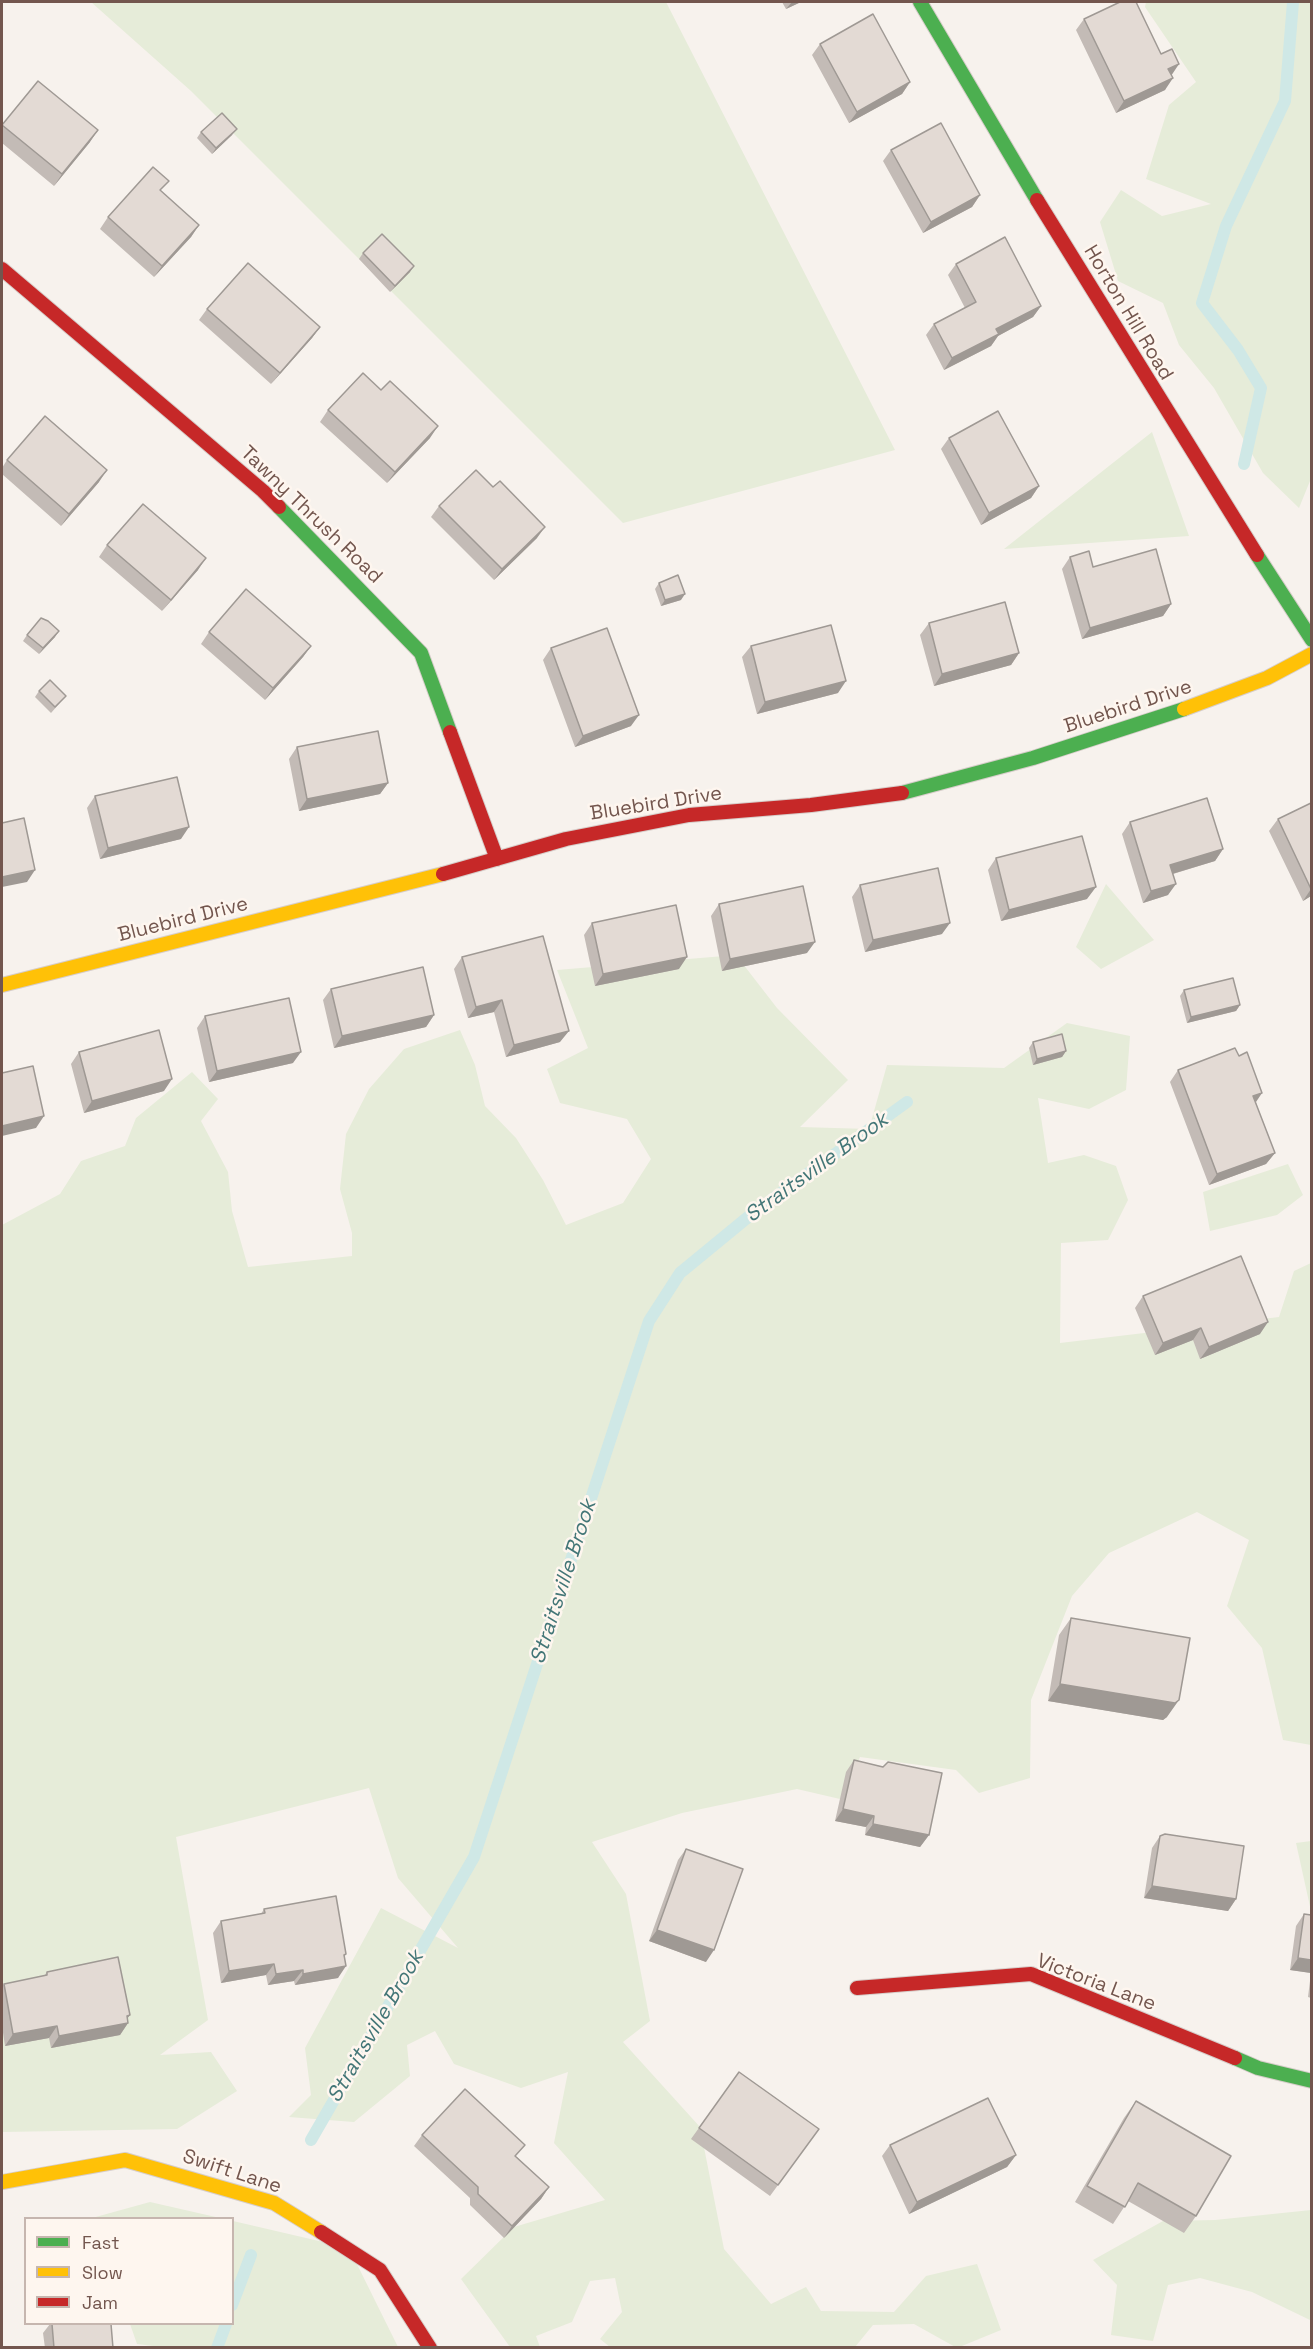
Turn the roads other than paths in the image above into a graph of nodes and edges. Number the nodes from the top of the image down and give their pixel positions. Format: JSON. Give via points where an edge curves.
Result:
{"nodes":[{"id":1,"x":920,"y":2,"type":"edge"},
{"id":2,"x":2,"y":269,"type":"edge"},
{"id":3,"x":1311,"y":640,"type":"edge"},
{"id":4,"x":1311,"y":654,"type":"edge"},
{"id":5,"x":497,"y":859,"type":"junction"},
{"id":6,"x":2,"y":985,"type":"edge"},
{"id":7,"x":857,"y":1988,"type":"dead end"},
{"id":8,"x":1311,"y":2081,"type":"edge"},
{"id":9,"x":2,"y":2182,"type":"edge"},
{"id":10,"x":430,"y":2348,"type":"edge"}],
"edges":[{"from":1,"to":3,"type":"street","name":"Horton Hill Road","via":[[1107,317]]},
{"from":2,"to":5,"type":"street","name":"Tawny Thrush Road","via":[[263,491],[421,653]]},
{"from":4,"to":5,"type":"street","name":"Bluebird Drive","via":[[1267,678],[1217,698],[1033,758],[909,792],[689,815],[566,839]]},
{"from":5,"to":6,"type":"street","name":"Bluebird Drive"},
{"from":7,"to":8,"type":"street","name":"Victoria Lane","via":[[1031,1974],[1258,2068]]},
{"from":9,"to":10,"type":"street","name":"Swift Lane","via":[[125,2160],[274,2203],[380,2270]]}]}
